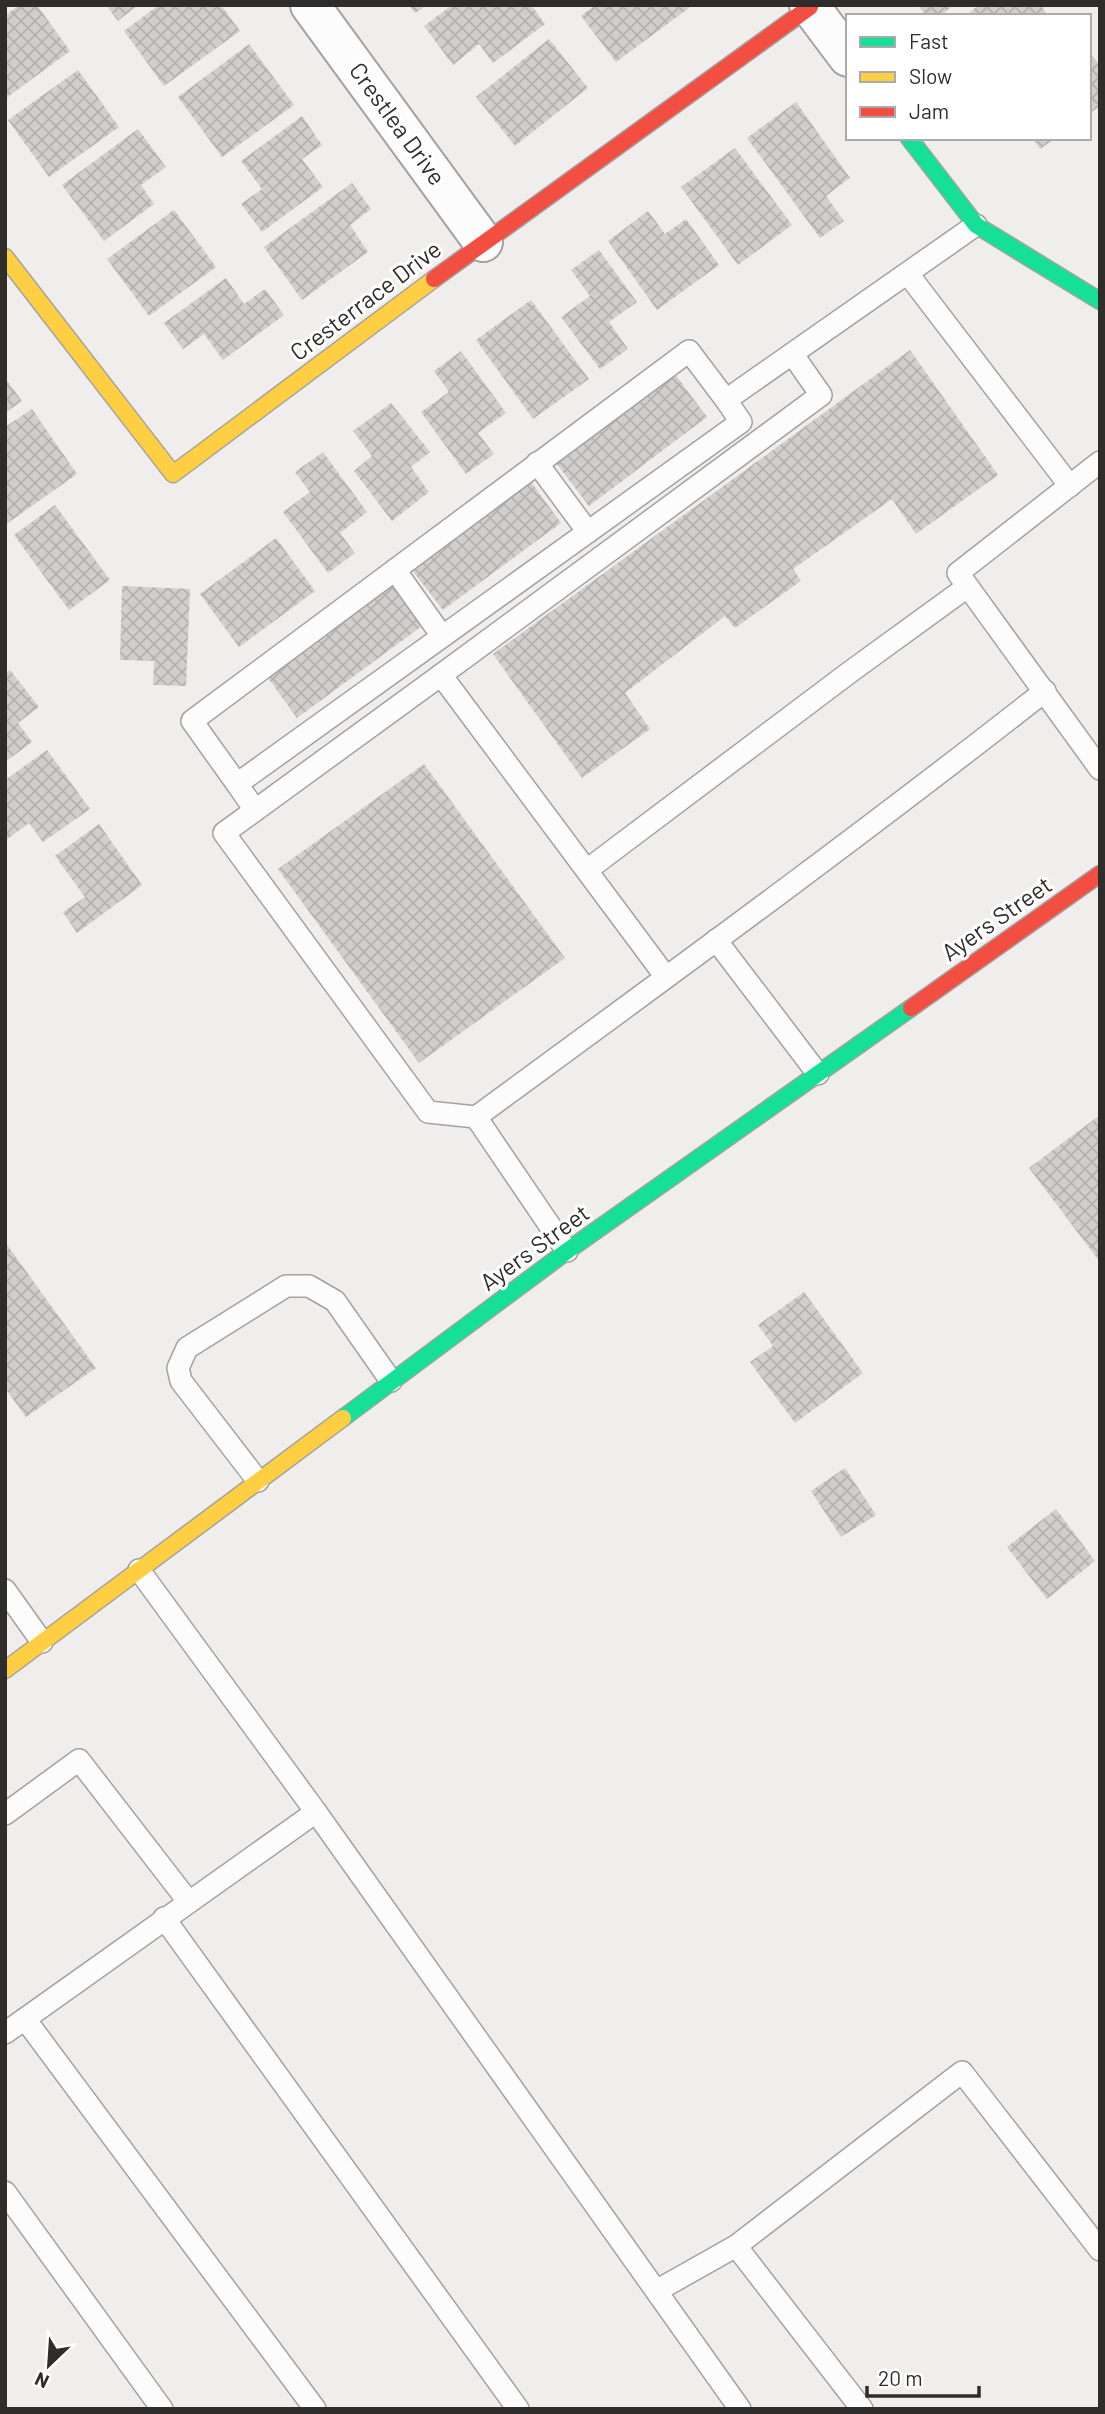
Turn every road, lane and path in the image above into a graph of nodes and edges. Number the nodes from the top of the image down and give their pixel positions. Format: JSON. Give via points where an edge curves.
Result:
{"nodes":[{"id":1,"x":310,"y":5,"type":"edge"},
{"id":2,"x":809,"y":6,"type":"edge"},
{"id":3,"x":846,"y":54,"type":"edge"},
{"id":4,"x":911,"y":140,"type":"edge"},
{"id":5,"x":976,"y":225,"type":"junction"},
{"id":6,"x":483,"y":242,"type":"junction"},
{"id":7,"x":5,"y":257,"type":"edge"},
{"id":8,"x":908,"y":274,"type":"junction"},
{"id":9,"x":1100,"y":301,"type":"edge"},
{"id":10,"x":793,"y":355,"type":"junction"},
{"id":11,"x":726,"y":400,"type":"junction"},
{"id":12,"x":1100,"y":462,"type":"edge"},
{"id":13,"x":537,"y":463,"type":"junction"},
{"id":14,"x":1070,"y":486,"type":"junction"},
{"id":15,"x":588,"y":532,"type":"junction"},
{"id":16,"x":395,"y":570,"type":"junction"},
{"id":17,"x":967,"y":587,"type":"junction"},
{"id":18,"x":442,"y":636,"type":"junction"},
{"id":19,"x":441,"y":675,"type":"junction"},
{"id":20,"x":1045,"y":691,"type":"junction"},
{"id":21,"x":1100,"y":769,"type":"edge"},
{"id":22,"x":237,"y":784,"type":"junction"},
{"id":23,"x":255,"y":810,"type":"junction"},
{"id":24,"x":587,"y":870,"type":"junction"},
{"id":25,"x":1100,"y":874,"type":"edge"},
{"id":26,"x":716,"y":940,"type":"junction"},
{"id":27,"x":666,"y":977,"type":"junction"},
{"id":28,"x":818,"y":1074,"type":"junction"},
{"id":29,"x":476,"y":1117,"type":"junction"},
{"id":30,"x":567,"y":1251,"type":"junction"},
{"id":31,"x":391,"y":1381,"type":"junction"},
{"id":32,"x":258,"y":1482,"type":"junction"},
{"id":33,"x":139,"y":1570,"type":"junction"},
{"id":34,"x":5,"y":1590,"type":"edge"},
{"id":35,"x":43,"y":1642,"type":"junction"},
{"id":36,"x":5,"y":1670,"type":"edge"},
{"id":37,"x":316,"y":1812,"type":"junction"},
{"id":38,"x":5,"y":1814,"type":"edge"},
{"id":39,"x":188,"y":1901,"type":"junction"},
{"id":40,"x":164,"y":1918,"type":"junction"},
{"id":41,"x":25,"y":2019,"type":"junction"},
{"id":42,"x":5,"y":2033,"type":"edge"},
{"id":43,"x":5,"y":2192,"type":"edge"},
{"id":44,"x":736,"y":2246,"type":"junction"},
{"id":45,"x":1100,"y":2250,"type":"edge"},
{"id":46,"x":658,"y":2290,"type":"junction"},
{"id":47,"x":162,"y":2409,"type":"edge"},
{"id":48,"x":315,"y":2409,"type":"edge"},
{"id":49,"x":518,"y":2409,"type":"edge"},
{"id":50,"x":740,"y":2409,"type":"edge"},
{"id":51,"x":862,"y":2409,"type":"edge"}],
"edges":[{"from":1,"to":6,"type":"street","name":"Crestlea Drive"},
{"from":2,"to":3,"type":"street"},
{"from":2,"to":6,"type":"main road","name":"Cresterrace Drive"},
{"from":4,"to":5,"type":"main road"},
{"from":5,"to":8,"type":"lane"},
{"from":5,"to":9,"type":"main road"},
{"from":6,"to":7,"type":"main road","name":"Cresterrace Drive","via":[[173,474]]},
{"from":8,"to":10,"type":"lane"},
{"from":8,"to":14,"type":"lane"},
{"from":10,"to":11,"type":"lane"},
{"from":10,"to":19,"type":"lane","via":[[821,394]]},
{"from":11,"to":13,"type":"lane","via":[[689,351]]},
{"from":11,"to":15,"type":"lane","via":[[741,422]]},
{"from":12,"to":14,"type":"lane"},
{"from":13,"to":15,"type":"lane"},
{"from":13,"to":16,"type":"lane"},
{"from":14,"to":17,"type":"lane","via":[[958,573]]},
{"from":15,"to":18,"type":"lane"},
{"from":16,"to":18,"type":"lane"},
{"from":16,"to":22,"type":"lane","via":[[192,721]]},
{"from":17,"to":20,"type":"lane"},
{"from":17,"to":24,"type":"lane"},
{"from":18,"to":22,"type":"lane"},
{"from":19,"to":23,"type":"lane"},
{"from":19,"to":24,"type":"lane"},
{"from":20,"to":21,"type":"lane"},
{"from":20,"to":26,"type":"lane"},
{"from":22,"to":23,"type":"lane"},
{"from":23,"to":29,"type":"lane","via":[[224,833],[428,1112]]},
{"from":24,"to":27,"type":"lane"},
{"from":25,"to":28,"type":"main road","name":"Ayers Street"},
{"from":26,"to":27,"type":"lane"},
{"from":26,"to":28,"type":"lane"},
{"from":27,"to":29,"type":"lane"},
{"from":28,"to":30,"type":"main road","name":"Ayers Street"},
{"from":29,"to":30,"type":"lane"},
{"from":30,"to":31,"type":"main road","name":"Ayers Street"},
{"from":31,"to":32,"type":"main road","name":"Ayers Street"},
{"from":31,"to":32,"type":"lane","via":[[335,1301],[309,1286],[286,1286],[187,1348],[178,1368],[181,1381]]},
{"from":32,"to":33,"type":"main road","name":"Ayers Street"},
{"from":33,"to":35,"type":"main road","name":"Ayers Street"},
{"from":33,"to":37,"type":"lane"},
{"from":34,"to":35,"type":"lane"},
{"from":35,"to":36,"type":"main road","name":"Ayers Street"},
{"from":37,"to":39,"type":"lane"},
{"from":37,"to":46,"type":"lane"},
{"from":38,"to":39,"type":"lane","via":[[79,1760]]},
{"from":39,"to":40,"type":"lane"},
{"from":40,"to":41,"type":"lane"},
{"from":40,"to":49,"type":"lane"},
{"from":41,"to":42,"type":"lane"},
{"from":41,"to":48,"type":"lane"},
{"from":43,"to":47,"type":"lane"},
{"from":44,"to":45,"type":"lane","via":[[962,2072]]},
{"from":44,"to":46,"type":"lane"},
{"from":44,"to":51,"type":"lane"},
{"from":46,"to":50,"type":"lane"}]}
